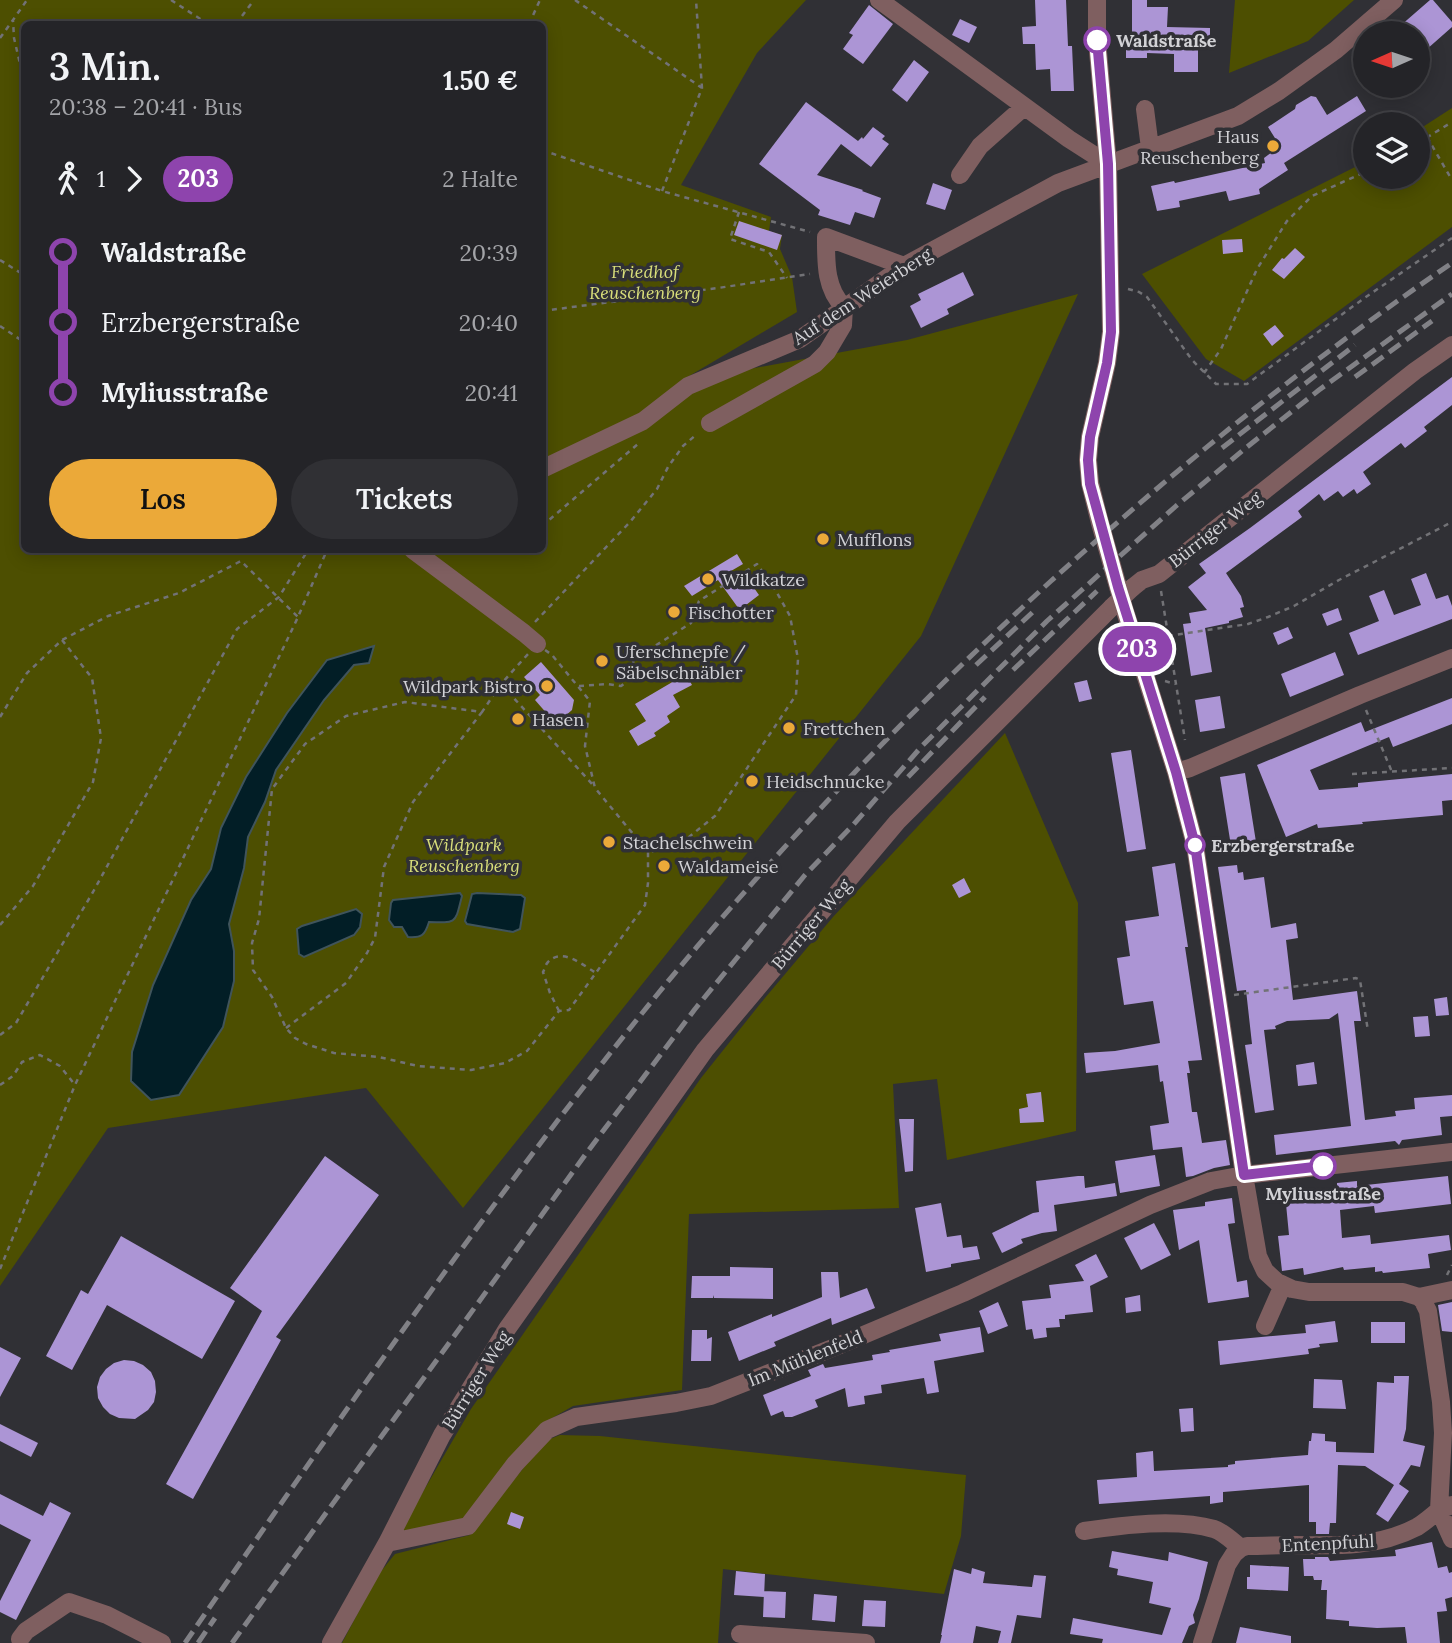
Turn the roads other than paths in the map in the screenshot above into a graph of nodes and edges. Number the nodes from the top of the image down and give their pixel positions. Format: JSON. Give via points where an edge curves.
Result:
{"nodes":[{"id":1,"x":879,"y":0,"type":"edge"},
{"id":2,"x":1097,"y":0,"type":"edge"},
{"id":3,"x":1394,"y":0,"type":"edge"},
{"id":4,"x":1024,"y":107,"type":"junction"},
{"id":5,"x":1145,"y":109,"type":"dead end"},
{"id":6,"x":1150,"y":148,"type":"junction"},
{"id":7,"x":1108,"y":164,"type":"junction"},
{"id":8,"x":960,"y":174,"type":"dead end"},
{"id":9,"x":904,"y":266,"type":"junction"},
{"id":10,"x":844,"y":307,"type":"junction"},
{"id":11,"x":1452,"y":345,"type":"edge"},
{"id":12,"x":710,"y":423,"type":"road end"},
{"id":13,"x":546,"y":467,"type":"edge"},
{"id":14,"x":417,"y":553,"type":"edge"},
{"id":15,"x":530,"y":638,"type":"road end"},
{"id":16,"x":1452,"y":658,"type":"edge"},
{"id":17,"x":1183,"y":770,"type":"junction"},
{"id":18,"x":1452,"y":1152,"type":"edge"},
{"id":19,"x":1244,"y":1175,"type":"junction"},
{"id":20,"x":1283,"y":1285,"type":"junction"},
{"id":21,"x":1452,"y":1290,"type":"edge"},
{"id":22,"x":1419,"y":1297,"type":"junction"},
{"id":23,"x":1265,"y":1326,"type":"dead end"},
{"id":24,"x":1445,"y":1507,"type":"edge"},
{"id":25,"x":1084,"y":1531,"type":"dead end"},
{"id":26,"x":1452,"y":1539,"type":"edge"},
{"id":27,"x":387,"y":1543,"type":"junction"},
{"id":28,"x":1241,"y":1548,"type":"junction"},
{"id":29,"x":740,"y":1634,"type":"dead end"},
{"id":30,"x":20,"y":1639,"type":"dead end"},
{"id":31,"x":161,"y":1643,"type":"edge"},
{"id":32,"x":331,"y":1643,"type":"edge"},
{"id":33,"x":866,"y":1643,"type":"edge"},
{"id":34,"x":1202,"y":1643,"type":"edge"}],
"edges":[{"from":1,"to":4,"type":"street"},
{"from":2,"to":7,"type":"street"},
{"from":3,"to":6,"type":"street","name":"Auf dem Weierberg","via":[[1336,50],[1238,116]]},
{"from":4,"to":7,"type":"street"},
{"from":4,"to":8,"type":"street","via":[[980,146]]},
{"from":5,"to":6,"type":"street"},
{"from":6,"to":7,"type":"street","name":"Auf dem Weierberg"},
{"from":7,"to":9,"type":"street","name":"Auf dem Weierberg","via":[[1058,183]]},
{"from":7,"to":17,"type":"street","via":[[1110,342],[1090,437],[1090,484],[1124,608]]},
{"from":9,"to":10,"type":"street","name":"Auf dem Weierberg"},
{"from":9,"to":10,"type":"street","via":[[826,237],[827,271],[836,300]]},
{"from":10,"to":12,"type":"street","via":[[843,325],[815,364]]},
{"from":10,"to":13,"type":"street","name":"Auf dem Weierberg","via":[[800,339],[688,386],[643,421]]},
{"from":11,"to":27,"type":"street","name":"Bürriger Weg","bridge":true,"via":[[1159,574],[1132,588],[897,822],[705,1049],[507,1329],[442,1435]]},
{"from":14,"to":15,"type":"street"},
{"from":16,"to":17,"type":"street"},
{"from":17,"to":19,"type":"street"},
{"from":18,"to":19,"type":"street"},
{"from":19,"to":20,"type":"street","via":[[1258,1256],[1265,1271]]},
{"from":19,"to":27,"type":"street","name":"Im Mühlenfeld","via":[[1211,1181],[1150,1205],[963,1293],[711,1396],[576,1417],[547,1430],[468,1526]]},
{"from":20,"to":22,"type":"street","via":[[1309,1292],[1403,1292]]},
{"from":20,"to":23,"type":"street"},
{"from":21,"to":22,"type":"street"},
{"from":22,"to":24,"type":"street","via":[[1428,1311],[1441,1402]]},
{"from":24,"to":26,"type":"street"},
{"from":24,"to":28,"type":"street","name":"Entenpfuhl","via":[[1404,1533],[1366,1544]]},
{"from":25,"to":28,"type":"street","via":[[1176,1524],[1217,1530]]},
{"from":27,"to":32,"type":"street","name":"Bürriger Weg"},
{"from":28,"to":34,"type":"street","via":[[1227,1565]]},
{"from":29,"to":33,"type":"street"},
{"from":30,"to":31,"type":"street","via":[[69,1602],[107,1615]]}]}
